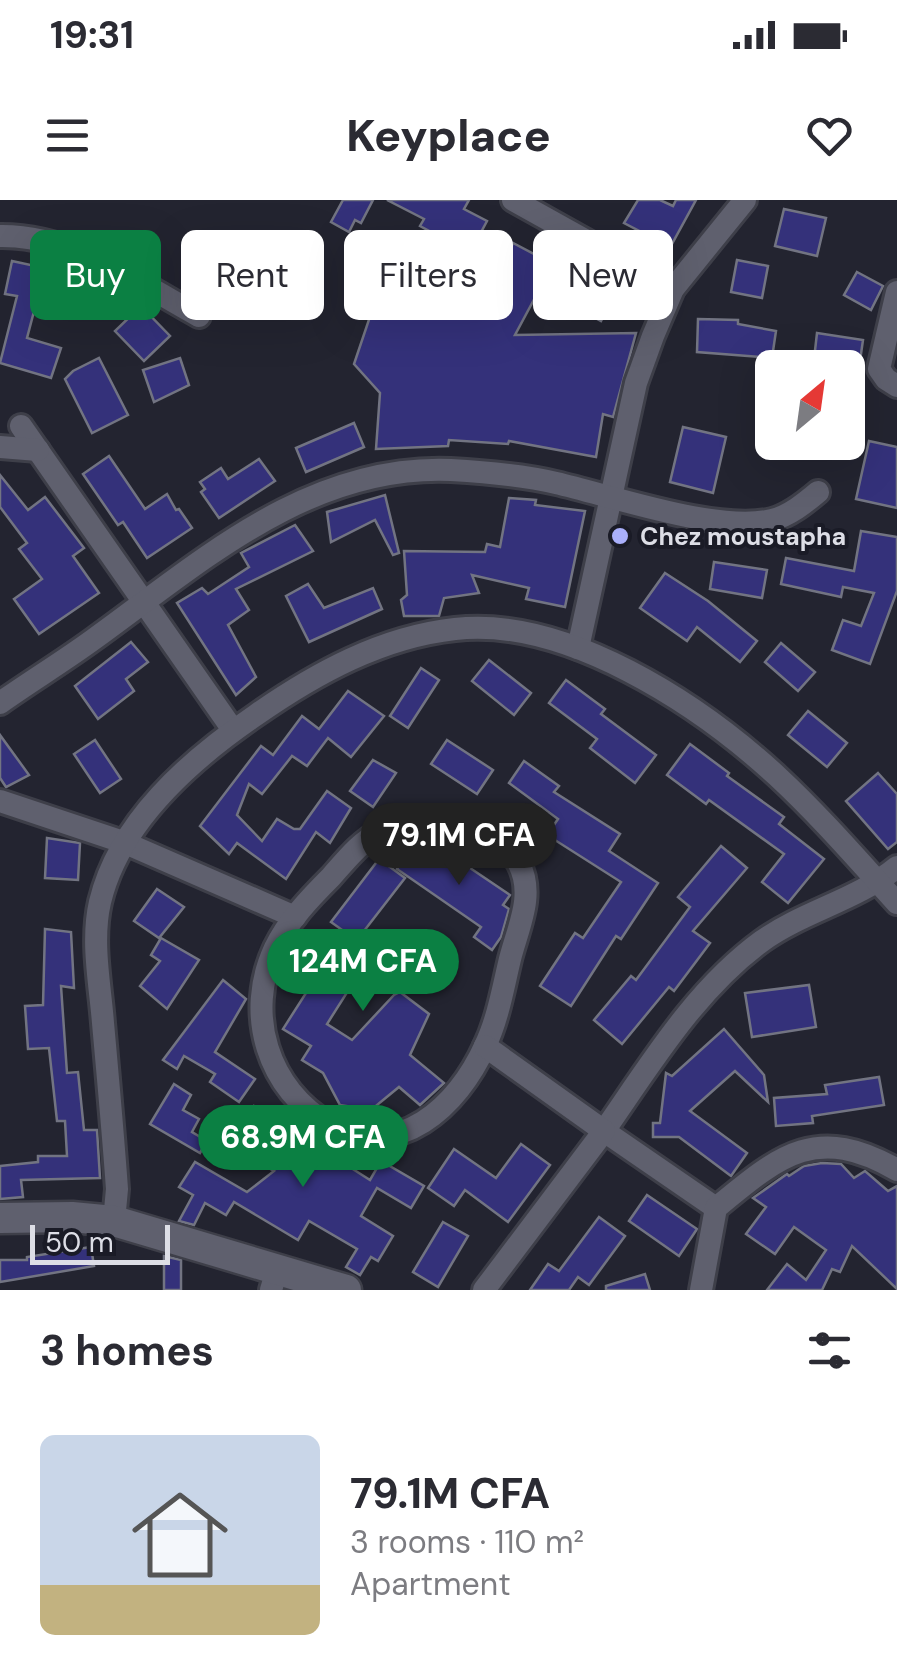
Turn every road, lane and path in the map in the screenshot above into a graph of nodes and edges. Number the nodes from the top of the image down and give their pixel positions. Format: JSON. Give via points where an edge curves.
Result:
{"nodes":[{"id":1,"x":512,"y":200,"type":"edge"},
{"id":2,"x":746,"y":200,"type":"edge"},
{"id":3,"x":566,"y":230,"type":"edge"},
{"id":4,"x":0,"y":236,"type":"edge"},
{"id":5,"x":673,"y":289,"type":"edge"},
{"id":6,"x":897,"y":292,"type":"edge"},
{"id":7,"x":181,"y":306,"type":"edge"},
{"id":8,"x":661,"y":320,"type":"edge"},
{"id":9,"x":897,"y":386,"type":"edge"},
{"id":10,"x":20,"y":426,"type":"dead end"},
{"id":11,"x":0,"y":447,"type":"edge"},
{"id":12,"x":38,"y":450,"type":"junction"},
{"id":13,"x":818,"y":492,"type":"dead end"},
{"id":14,"x":614,"y":496,"type":"junction"},
{"id":15,"x":142,"y":602,"type":"junction"},
{"id":16,"x":578,"y":648,"type":"junction"},
{"id":17,"x":0,"y":703,"type":"edge"},
{"id":18,"x":233,"y":730,"type":"junction"},
{"id":19,"x":0,"y":801,"type":"edge"},
{"id":20,"x":123,"y":842,"type":"junction"},
{"id":21,"x":888,"y":875,"type":"edge"},
{"id":22,"x":897,"y":903,"type":"edge"},
{"id":23,"x":295,"y":917,"type":"junction"},
{"id":24,"x":485,"y":1046,"type":"junction"},
{"id":25,"x":604,"y":1131,"type":"junction"},
{"id":26,"x":897,"y":1170,"type":"edge"},
{"id":27,"x":716,"y":1208,"type":"junction"},
{"id":28,"x":0,"y":1218,"type":"edge"},
{"id":29,"x":114,"y":1221,"type":"junction"},
{"id":30,"x":274,"y":1280,"type":"edge"},
{"id":31,"x":346,"y":1290,"type":"edge"},
{"id":32,"x":484,"y":1290,"type":"edge"},
{"id":33,"x":701,"y":1290,"type":"edge"}],
"edges":[{"from":1,"to":3,"type":"street"},
{"from":2,"to":5,"type":"street"},
{"from":4,"to":7,"type":"street","via":[[27,236],[91,256]]},
{"from":6,"to":9,"type":"street","via":[[879,369]]},
{"from":8,"to":14,"type":"street","via":[[636,383]]},
{"from":10,"to":12,"type":"street"},
{"from":11,"to":12,"type":"street"},
{"from":12,"to":15,"type":"street"},
{"from":13,"to":14,"type":"street","via":[[772,520],[737,522]]},
{"from":14,"to":15,"type":"street","via":[[453,470],[383,474],[247,528]]},
{"from":14,"to":16,"type":"street"},
{"from":15,"to":17,"type":"street"},
{"from":15,"to":18,"type":"street"},
{"from":16,"to":18,"type":"street","via":[[502,630],[413,636],[322,673]]},
{"from":16,"to":21,"type":"street","via":[[724,732]]},
{"from":18,"to":20,"type":"street","via":[[188,768]]},
{"from":19,"to":20,"type":"street"},
{"from":20,"to":23,"type":"street"},
{"from":20,"to":29,"type":"street","via":[[98,907],[96,948],[117,1189]]},
{"from":21,"to":22,"type":"street"},
{"from":21,"to":25,"type":"street","via":[[799,918],[732,966]]},
{"from":23,"to":24,"type":"street","via":[[275,949],[261,1019],[280,1082],[303,1108],[334,1127],[368,1136],[400,1134],[433,1118]]},
{"from":23,"to":24,"type":"street","via":[[382,830],[418,823],[490,835],[518,860],[527,889]]},
{"from":24,"to":25,"type":"street"},
{"from":25,"to":27,"type":"street"},
{"from":25,"to":32,"type":"street"},
{"from":26,"to":27,"type":"street","via":[[866,1152],[799,1151],[772,1162]]},
{"from":27,"to":33,"type":"street"},
{"from":28,"to":29,"type":"street"},
{"from":29,"to":30,"type":"street"},
{"from":30,"to":31,"type":"street"}]}
